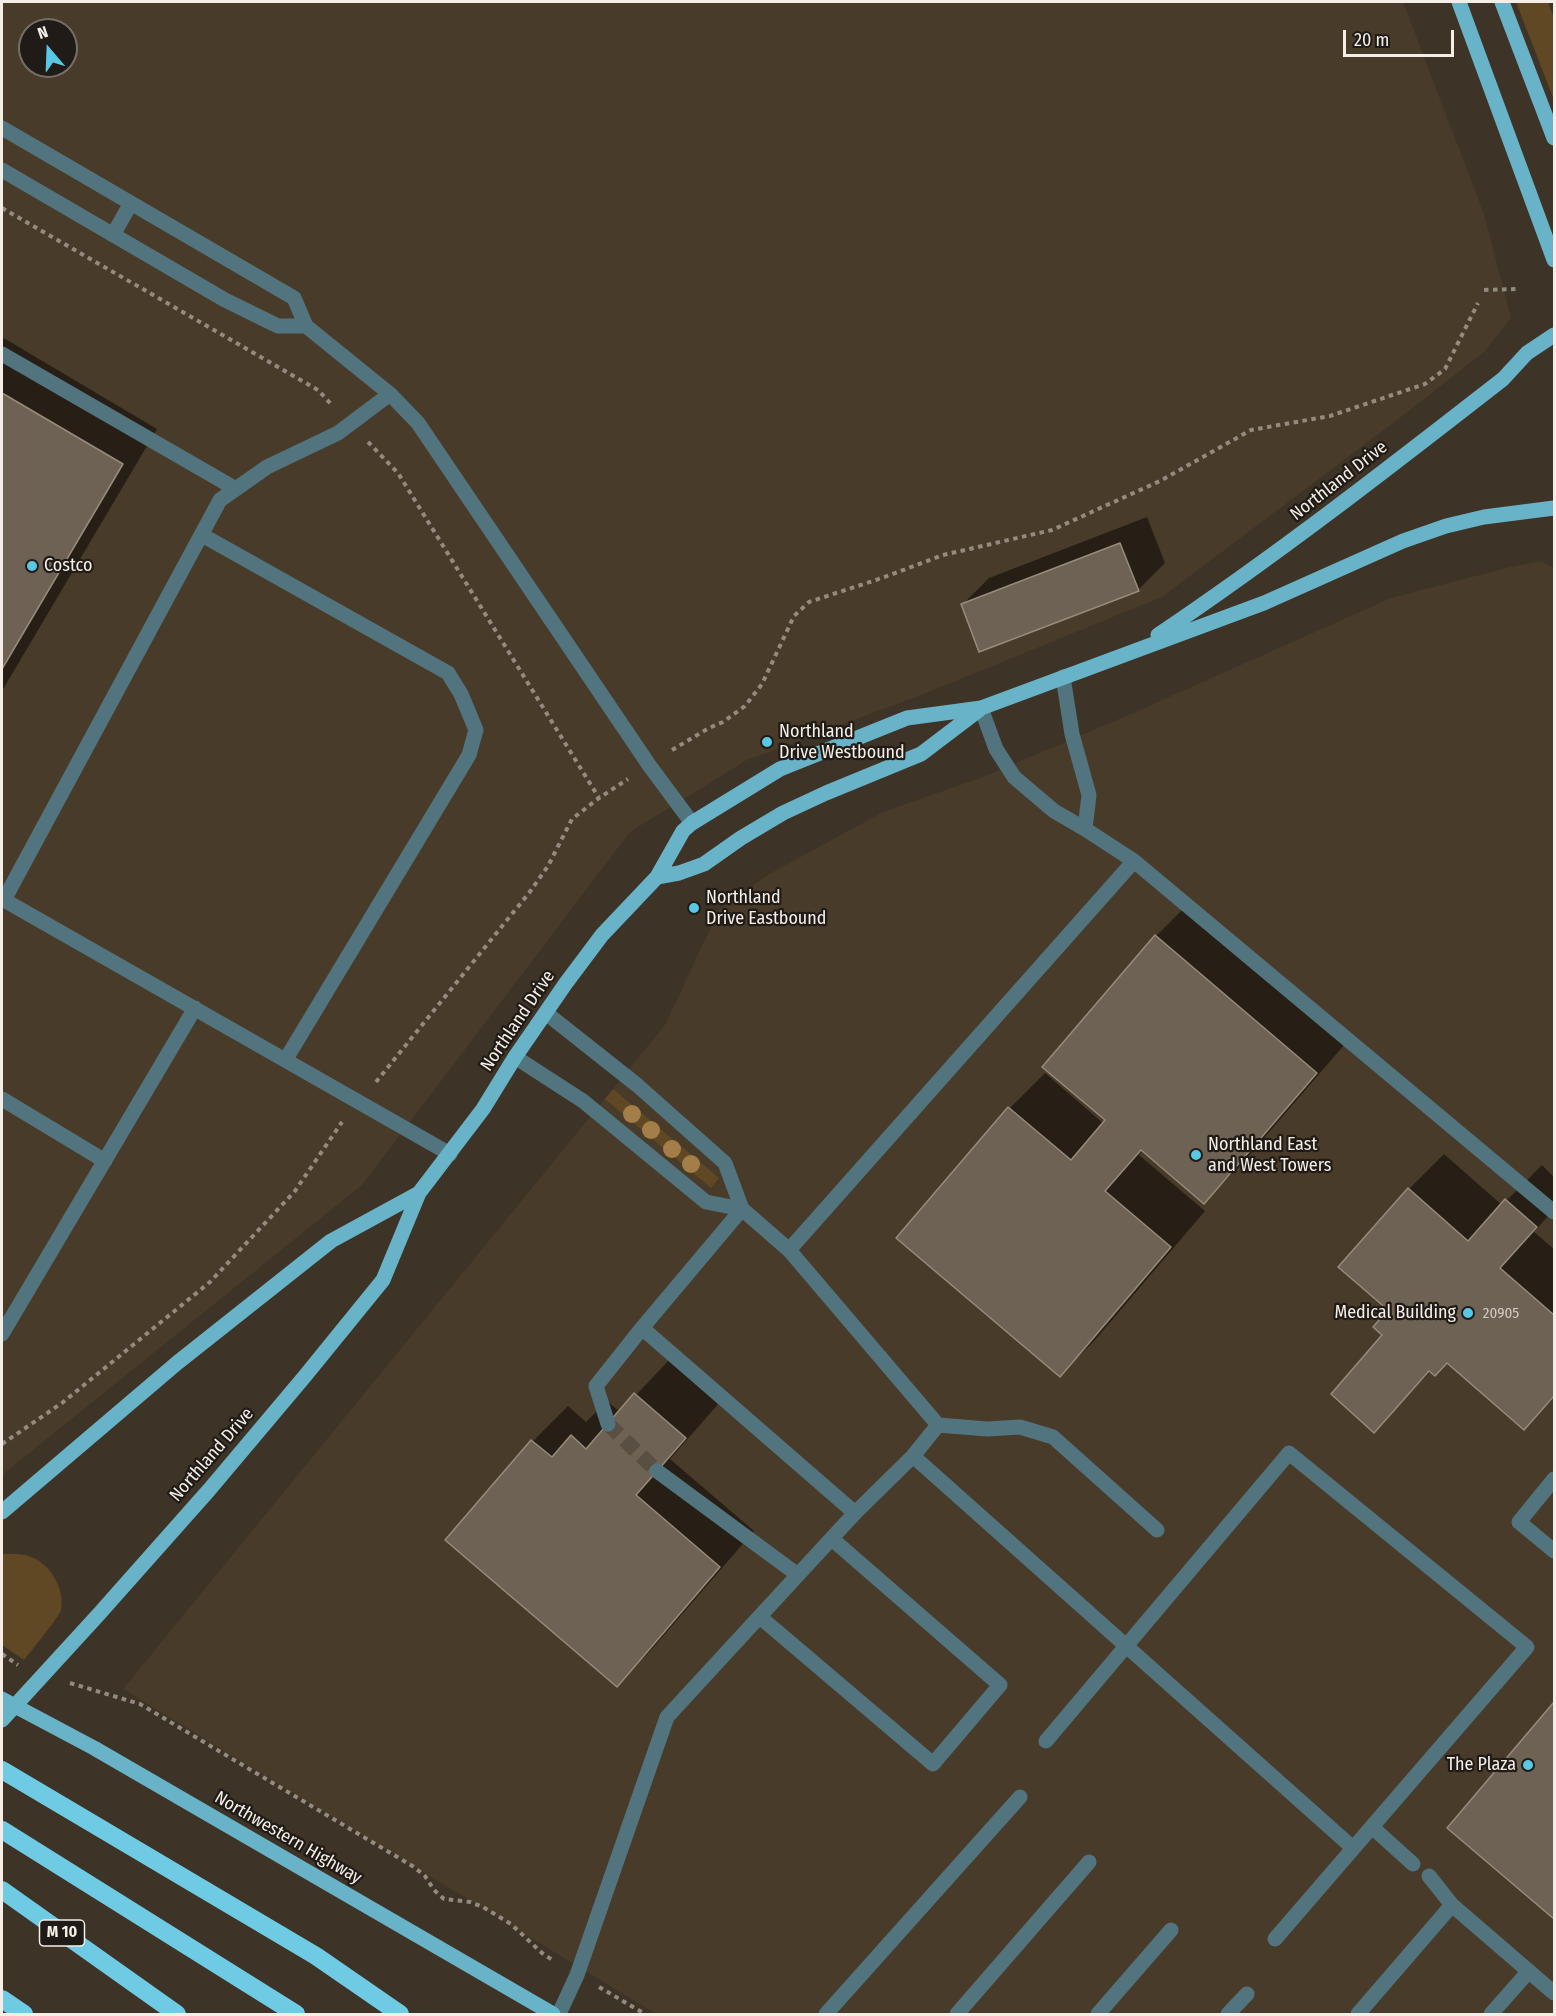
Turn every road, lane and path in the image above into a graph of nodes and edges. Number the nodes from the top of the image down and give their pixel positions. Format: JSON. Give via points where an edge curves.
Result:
{"nodes":[{"id":1,"x":1459,"y":2,"type":"edge"},
{"id":2,"x":1502,"y":2,"type":"edge"},
{"id":3,"x":2,"y":128,"type":"edge"},
{"id":4,"x":1554,"y":138,"type":"edge"},
{"id":5,"x":2,"y":171,"type":"edge"},
{"id":6,"x":131,"y":203,"type":"junction"},
{"id":7,"x":113,"y":235,"type":"junction"},
{"id":8,"x":1554,"y":260,"type":"edge"},
{"id":9,"x":1515,"y":289,"type":"dead end"},
{"id":10,"x":1485,"y":290,"type":"dead end"},
{"id":11,"x":1478,"y":303,"type":"dead end"},
{"id":12,"x":306,"y":326,"type":"junction"},
{"id":13,"x":1554,"y":335,"type":"edge"},
{"id":14,"x":2,"y":354,"type":"edge"},
{"id":15,"x":390,"y":394,"type":"junction"},
{"id":16,"x":236,"y":489,"type":"junction"},
{"id":17,"x":1554,"y":508,"type":"edge"},
{"id":18,"x":202,"y":535,"type":"junction"},
{"id":19,"x":1139,"y":648,"type":"junction"},
{"id":20,"x":1063,"y":677,"type":"junction"},
{"id":21,"x":981,"y":708,"type":"junction"},
{"id":22,"x":693,"y":737,"type":"dead end"},
{"id":23,"x":617,"y":786,"type":"dead end"},
{"id":24,"x":692,"y":823,"type":"junction"},
{"id":25,"x":1085,"y":829,"type":"junction"},
{"id":26,"x":1134,"y":861,"type":"junction"},
{"id":27,"x":657,"y":877,"type":"junction"},
{"id":28,"x":3,"y":902,"type":"edge"},
{"id":29,"x":195,"y":1008,"type":"junction"},
{"id":30,"x":546,"y":1013,"type":"junction"},
{"id":31,"x":515,"y":1057,"type":"junction"},
{"id":32,"x":286,"y":1059,"type":"junction"},
{"id":33,"x":375,"y":1082,"type":"dead end"},
{"id":34,"x":2,"y":1099,"type":"edge"},
{"id":35,"x":343,"y":1121,"type":"dead end"},
{"id":36,"x":450,"y":1154,"type":"junction"},
{"id":37,"x":105,"y":1161,"type":"junction"},
{"id":38,"x":419,"y":1193,"type":"junction"},
{"id":39,"x":741,"y":1209,"type":"junction"},
{"id":40,"x":1554,"y":1212,"type":"edge"},
{"id":41,"x":789,"y":1250,"type":"junction"},
{"id":42,"x":642,"y":1328,"type":"junction"},
{"id":43,"x":2,"y":1334,"type":"edge"},
{"id":44,"x":608,"y":1424,"type":"tunnel mouth"},
{"id":45,"x":938,"y":1425,"type":"junction"},
{"id":46,"x":2,"y":1444,"type":"edge"},
{"id":47,"x":914,"y":1456,"type":"junction"},
{"id":48,"x":657,"y":1471,"type":"tunnel mouth"},
{"id":49,"x":1554,"y":1479,"type":"edge"},
{"id":50,"x":2,"y":1512,"type":"edge"},
{"id":51,"x":855,"y":1513,"type":"junction"},
{"id":52,"x":1157,"y":1530,"type":"dead end"},
{"id":53,"x":832,"y":1539,"type":"junction"},
{"id":54,"x":1554,"y":1551,"type":"edge"},
{"id":55,"x":798,"y":1575,"type":"junction"},
{"id":56,"x":760,"y":1617,"type":"junction"},
{"id":57,"x":1127,"y":1646,"type":"junction"},
{"id":58,"x":2,"y":1654,"type":"edge"},
{"id":59,"x":16,"y":1664,"type":"dead end"},
{"id":60,"x":103,"y":1693,"type":"dead end"},
{"id":61,"x":7,"y":1703,"type":"edge"},
{"id":62,"x":2,"y":1720,"type":"edge"},
{"id":63,"x":1046,"y":1742,"type":"dead end"},
{"id":64,"x":2,"y":1770,"type":"edge"},
{"id":65,"x":1020,"y":1797,"type":"dead end"},
{"id":66,"x":1372,"y":1827,"type":"junction"},
{"id":67,"x":2,"y":1830,"type":"edge"},
{"id":68,"x":1353,"y":1848,"type":"junction"},
{"id":69,"x":1089,"y":1863,"type":"dead end"},
{"id":70,"x":1413,"y":1864,"type":"dead end"},
{"id":71,"x":1429,"y":1876,"type":"dead end"},
{"id":72,"x":2,"y":1890,"type":"edge"},
{"id":73,"x":1452,"y":1905,"type":"junction"},
{"id":74,"x":1171,"y":1930,"type":"dead end"},
{"id":75,"x":1275,"y":1939,"type":"dead end"},
{"id":76,"x":542,"y":1953,"type":"dead end"},
{"id":77,"x":1529,"y":1971,"type":"junction"},
{"id":78,"x":1554,"y":1993,"type":"edge"},
{"id":79,"x":1247,"y":1994,"type":"dead end"},
{"id":80,"x":615,"y":1996,"type":"dead end"},
{"id":81,"x":2,"y":1999,"type":"edge"},
{"id":82,"x":24,"y":2014,"type":"edge"},
{"id":83,"x":177,"y":2014,"type":"edge"},
{"id":84,"x":296,"y":2014,"type":"edge"},
{"id":85,"x":400,"y":2014,"type":"edge"},
{"id":86,"x":553,"y":2014,"type":"edge"},
{"id":87,"x":559,"y":2014,"type":"edge"},
{"id":88,"x":645,"y":2014,"type":"edge"},
{"id":89,"x":826,"y":2014,"type":"edge"},
{"id":90,"x":957,"y":2014,"type":"edge"},
{"id":91,"x":1098,"y":2014,"type":"edge"},
{"id":92,"x":1228,"y":2014,"type":"edge"},
{"id":93,"x":1358,"y":2014,"type":"edge"},
{"id":94,"x":1491,"y":2014,"type":"edge"}],
"edges":[{"from":1,"to":8,"type":"main road"},
{"from":2,"to":4,"type":"main road"},
{"from":3,"to":6,"type":"lane"},
{"from":5,"to":7,"type":"lane"},
{"from":6,"to":7,"type":"lane"},
{"from":6,"to":12,"type":"lane","via":[[294,298]]},
{"from":7,"to":12,"type":"lane","via":[[278,326]]},
{"from":9,"to":10,"type":"path"},
{"from":11,"to":22,"type":"path","via":[[1445,369],[1425,384],[1330,416],[1251,430],[1160,481],[1052,530],[943,555],[809,602],[794,616],[762,684],[745,706]]},
{"from":12,"to":15,"type":"lane"},
{"from":13,"to":19,"type":"main road","name":"Northland Drive","via":[[1318,522]]},
{"from":14,"to":16,"type":"lane"},
{"from":15,"to":16,"type":"lane","via":[[338,433],[267,467]]},
{"from":15,"to":24,"type":"lane","via":[[418,423]]},
{"from":16,"to":18,"type":"lane","via":[[220,500]]},
{"from":17,"to":19,"type":"main road","name":"Northland Drive","via":[[1446,526],[1264,603]]},
{"from":18,"to":28,"type":"lane"},
{"from":18,"to":32,"type":"lane","via":[[448,673],[476,730],[469,755]]},
{"from":19,"to":20,"type":"main road","name":"Northland Drive"},
{"from":20,"to":21,"type":"main road","name":"Northland Drive"},
{"from":20,"to":25,"type":"lane","via":[[1072,734],[1089,795]]},
{"from":21,"to":24,"type":"main road","name":"Northland Drive","via":[[907,718],[860,736],[780,769]]},
{"from":21,"to":25,"type":"lane","via":[[996,749],[1014,777],[1054,811]]},
{"from":21,"to":27,"type":"main road","name":"Northland Drive","via":[[921,754],[783,813],[704,864]]},
{"from":23,"to":33,"type":"path","via":[[572,819],[529,893]]},
{"from":24,"to":27,"type":"main road","name":"Northland Drive","via":[[683,831]]},
{"from":25,"to":26,"type":"lane"},
{"from":26,"to":40,"type":"lane"},
{"from":26,"to":41,"type":"lane"},
{"from":27,"to":30,"type":"main road","name":"Northland Drive","via":[[602,935]]},
{"from":28,"to":29,"type":"lane"},
{"from":29,"to":32,"type":"lane"},
{"from":29,"to":37,"type":"lane"},
{"from":30,"to":31,"type":"main road","name":"Northland Drive"},
{"from":30,"to":39,"type":"lane","via":[[725,1162]]},
{"from":31,"to":36,"type":"main road","name":"Northland Drive"},
{"from":31,"to":39,"type":"lane","via":[[583,1101],[706,1202]]},
{"from":32,"to":36,"type":"lane"},
{"from":34,"to":37,"type":"lane"},
{"from":35,"to":46,"type":"path","via":[[295,1191],[210,1282],[62,1403]]},
{"from":36,"to":38,"type":"main road","name":"Northland Drive"},
{"from":37,"to":43,"type":"lane"},
{"from":38,"to":50,"type":"main road","name":"Northland Drive","via":[[331,1241],[177,1363]]},
{"from":38,"to":61,"type":"main road","name":"Northland Drive","via":[[383,1280],[209,1490],[99,1614]]},
{"from":39,"to":41,"type":"lane"},
{"from":39,"to":42,"type":"lane"},
{"from":41,"to":45,"type":"lane"},
{"from":42,"to":44,"type":"lane","via":[[596,1386]]},
{"from":42,"to":51,"type":"lane"},
{"from":45,"to":47,"type":"lane"},
{"from":45,"to":52,"type":"lane","via":[[987,1430],[1020,1428],[1053,1437]]},
{"from":47,"to":51,"type":"lane"},
{"from":47,"to":57,"type":"lane"},
{"from":48,"to":55,"type":"lane"},
{"from":49,"to":54,"type":"lane","via":[[1519,1522]]},
{"from":51,"to":53,"type":"lane"},
{"from":53,"to":55,"type":"lane"},
{"from":53,"to":56,"type":"lane","via":[[1000,1685],[933,1764]]},
{"from":55,"to":56,"type":"lane"},
{"from":56,"to":87,"type":"lane","via":[[667,1717],[577,1975]]},
{"from":57,"to":63,"type":"lane"},
{"from":57,"to":66,"type":"lane","via":[[1289,1453],[1527,1647]]},
{"from":57,"to":68,"type":"lane"},
{"from":58,"to":59,"type":"path"},
{"from":60,"to":76,"type":"path","via":[[140,1704],[414,1868],[444,1899],[470,1902],[511,1924]]},
{"from":61,"to":62,"type":"main road","name":"Northland Drive"},
{"from":61,"to":86,"type":"main road","name":"Northwestern Highway","via":[[94,1748]]},
{"from":64,"to":85,"type":"highway","via":[[296,1944]]},
{"from":65,"to":89,"type":"lane"},
{"from":66,"to":68,"type":"lane"},
{"from":66,"to":70,"type":"lane"},
{"from":67,"to":84,"type":"highway"},
{"from":68,"to":75,"type":"lane"},
{"from":69,"to":90,"type":"lane"},
{"from":71,"to":73,"type":"lane"},
{"from":72,"to":83,"type":"highway","number":"M 10"},
{"from":73,"to":77,"type":"lane"},
{"from":73,"to":93,"type":"lane"},
{"from":74,"to":91,"type":"lane"},
{"from":77,"to":78,"type":"lane"},
{"from":77,"to":94,"type":"lane"},
{"from":79,"to":92,"type":"lane"},
{"from":80,"to":88,"type":"path"},
{"from":81,"to":82,"type":"highway"}]}
